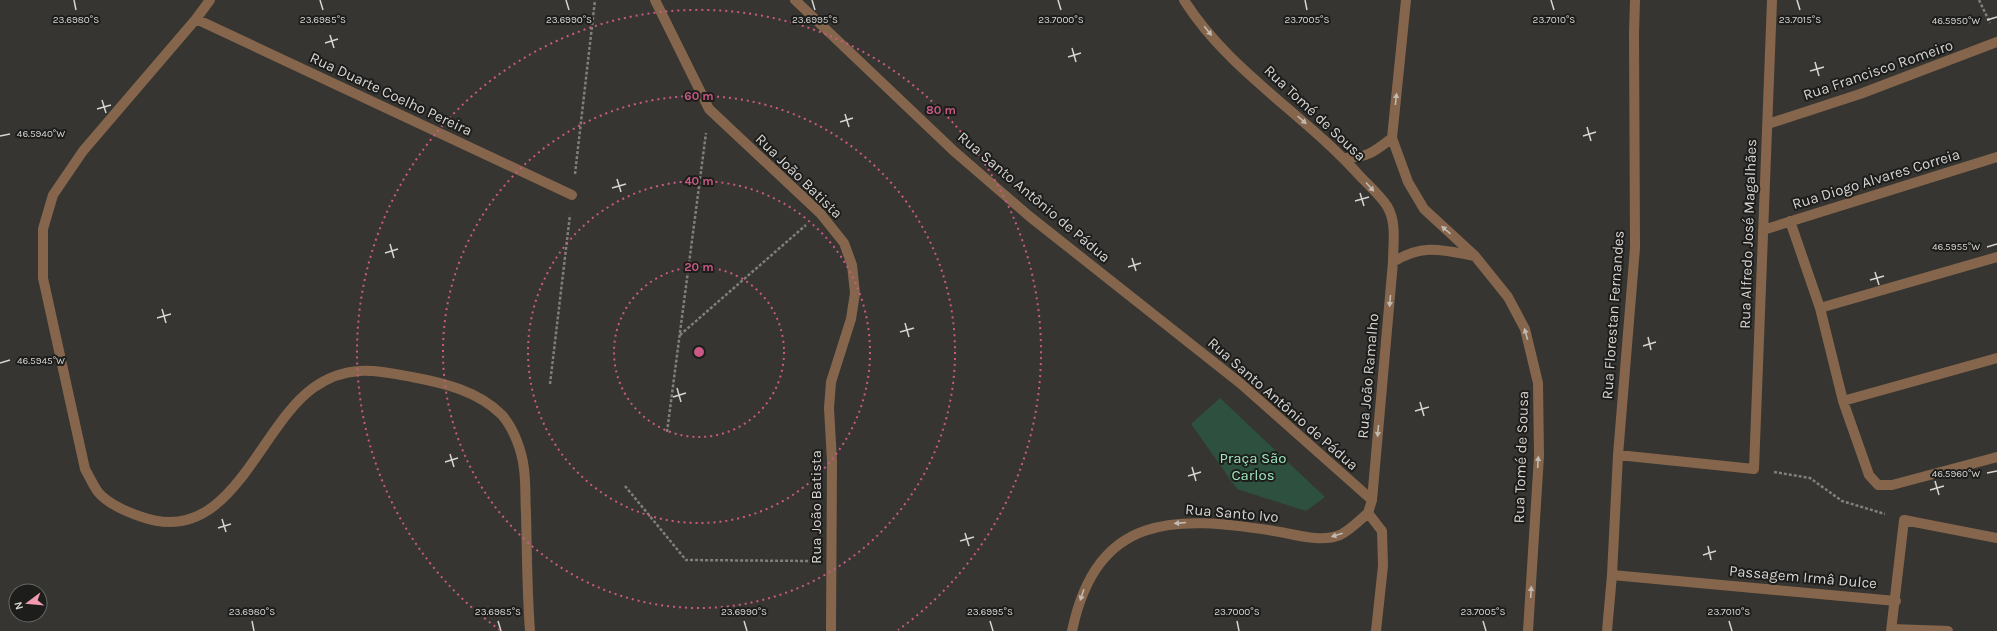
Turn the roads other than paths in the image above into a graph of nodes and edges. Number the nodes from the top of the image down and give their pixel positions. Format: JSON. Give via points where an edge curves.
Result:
{"nodes":[{"id":1,"x":210,"y":0,"type":"edge"},
{"id":2,"x":656,"y":0,"type":"edge"},
{"id":3,"x":795,"y":0,"type":"edge"},
{"id":4,"x":1184,"y":0,"type":"edge"},
{"id":5,"x":1406,"y":0,"type":"edge"},
{"id":6,"x":1635,"y":0,"type":"edge"},
{"id":7,"x":1774,"y":0,"type":"edge"},
{"id":8,"x":196,"y":19,"type":"junction"},
{"id":9,"x":1997,"y":42,"type":"edge"},
{"id":10,"x":1768,"y":124,"type":"junction"},
{"id":11,"x":1392,"y":138,"type":"junction"},
{"id":12,"x":1997,"y":157,"type":"edge"},
{"id":13,"x":1344,"y":158,"type":"junction"},
{"id":14,"x":572,"y":195,"type":"dead end"},
{"id":15,"x":1790,"y":221,"type":"junction"},
{"id":16,"x":1763,"y":230,"type":"junction"},
{"id":17,"x":1476,"y":256,"type":"junction"},
{"id":18,"x":1997,"y":257,"type":"edge"},
{"id":19,"x":1393,"y":262,"type":"junction"},
{"id":20,"x":1820,"y":308,"type":"junction"},
{"id":21,"x":1997,"y":358,"type":"edge"},
{"id":22,"x":1843,"y":401,"type":"junction"},
{"id":23,"x":1618,"y":455,"type":"junction"},
{"id":24,"x":1997,"y":457,"type":"edge"},
{"id":25,"x":1372,"y":500,"type":"junction"},
{"id":26,"x":1368,"y":513,"type":"junction"},
{"id":27,"x":1997,"y":538,"type":"edge"},
{"id":28,"x":1612,"y":575,"type":"junction"},
{"id":29,"x":1896,"y":601,"type":"junction"},
{"id":30,"x":527,"y":630,"type":"edge"},
{"id":31,"x":1892,"y":630,"type":"edge"},
{"id":32,"x":831,"y":631,"type":"edge"},
{"id":33,"x":1072,"y":631,"type":"edge"},
{"id":34,"x":1376,"y":631,"type":"edge"},
{"id":35,"x":1528,"y":631,"type":"edge"},
{"id":36,"x":1607,"y":631,"type":"edge"},
{"id":37,"x":1948,"y":631,"type":"edge"}],
"edges":[{"from":1,"to":8,"type":"street"},
{"from":2,"to":32,"type":"street","name":"Rua João Batista","via":[[709,109],[820,213],[844,243],[852,265],[855,293],[852,319],[831,382],[829,408],[832,461]]},
{"from":3,"to":25,"type":"street","name":"Rua Santo Antônio de Pádua","via":[[955,152],[1023,211],[1240,383]]},
{"from":4,"to":13,"type":"street","name":"Rua Tomé de Sousa","one_way":true,"via":[[1226,53]]},
{"from":11,"to":5,"type":"street","one_way":true},
{"from":6,"to":23,"type":"street","name":"Rua Florestan Fernandes","via":[[1635,248]]},
{"from":7,"to":10,"type":"street","name":"Rua Alfredo José Magalhães"},
{"from":8,"to":14,"type":"street","name":"Rua Duarte Coelho Pereira"},
{"from":8,"to":30,"type":"street","via":[[83,151],[54,194],[43,229],[43,278],[86,469],[98,492],[123,511],[154,521],[185,521],[208,512],[230,493],[287,413],[313,388],[341,373],[374,369],[447,384],[478,398],[502,416],[516,437],[524,469]]},
{"from":9,"to":10,"type":"street","name":"Rua Francisco Romeiro","via":[[1933,68]]},
{"from":10,"to":16,"type":"street","name":"Rua Alfredo José Magalhães"},
{"from":11,"to":13,"type":"street","via":[[1367,156]]},
{"from":17,"to":11,"type":"street","name":"Rua Tomé de Sousa","one_way":true,"via":[[1438,224],[1416,198]]},
{"from":12,"to":15,"type":"street","name":"Rua Diogo Alvares Correia"},
{"from":13,"to":19,"type":"street","name":"Rua Tomé de Sousa","one_way":true,"via":[[1387,206],[1394,230]]},
{"from":15,"to":16,"type":"street","name":"Rua Diogo Alvares Correia"},
{"from":15,"to":20,"type":"street"},
{"from":16,"to":23,"type":"street","name":"Rua Alfredo José Magalhães","via":[[1754,469]]},
{"from":17,"to":19,"type":"street","via":[[1427,249],[1415,251]]},
{"from":35,"to":17,"type":"street","name":"Rua Tomé de Sousa","one_way":true,"via":[[1539,456],[1538,383],[1525,329],[1508,297]]},
{"from":18,"to":20,"type":"street"},
{"from":19,"to":25,"type":"street","name":"Rua João Ramalho","one_way":true},
{"from":20,"to":22,"type":"street"},
{"from":21,"to":22,"type":"street"},
{"from":22,"to":24,"type":"street","via":[[1869,475],[1878,485],[1892,485]]},
{"from":23,"to":28,"type":"street","name":"Rua Florestan Fernandes"},
{"from":25,"to":26,"type":"street","name":"Rua João Ramalho"},
{"from":26,"to":33,"type":"street","name":"Rua Santo Ivo","one_way":true,"via":[[1340,535],[1320,539],[1248,527],[1182,522],[1155,527],[1127,538],[1105,556],[1085,587]]},
{"from":26,"to":34,"type":"street","via":[[1382,531],[1383,566]]},
{"from":27,"to":29,"type":"street","via":[[1904,520]]},
{"from":28,"to":29,"type":"street","name":"Passagem Irmâ Dulce"},
{"from":28,"to":36,"type":"street","name":"Rua Florestan Fernandes"},
{"from":29,"to":31,"type":"street"},
{"from":31,"to":37,"type":"street"}]}
